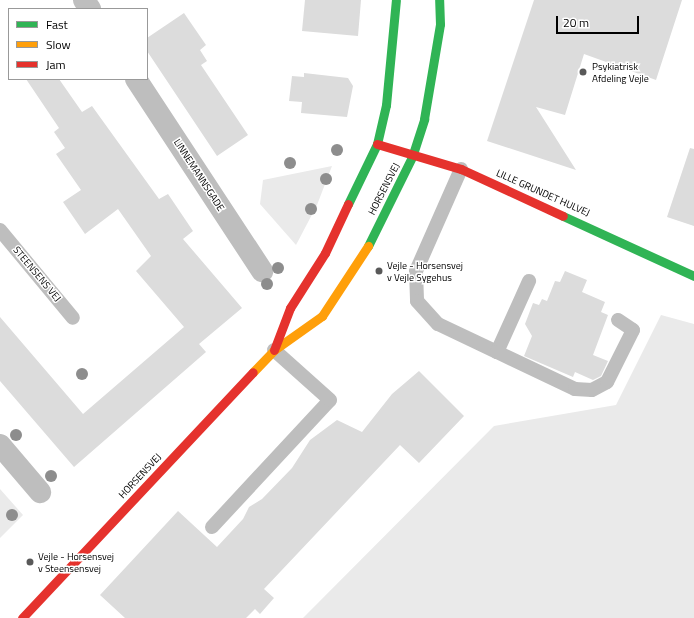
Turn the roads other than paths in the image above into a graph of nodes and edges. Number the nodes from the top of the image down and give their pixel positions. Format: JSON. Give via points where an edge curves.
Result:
{"nodes":[{"id":1,"x":396,"y":0,"type":"edge"},
{"id":2,"x":439,"y":0,"type":"edge"},
{"id":3,"x":448,"y":0,"type":"edge"},
{"id":4,"x":440,"y":24,"type":"junction"},
{"id":5,"x":137,"y":80,"type":"edge"},
{"id":6,"x":377,"y":144,"type":"junction"},
{"id":7,"x":412,"y":157,"type":"junction"},
{"id":8,"x":461,"y":169,"type":"junction"},
{"id":9,"x":0,"y":230,"type":"edge"},
{"id":10,"x":262,"y":271,"type":"dead end"},
{"id":11,"x":694,"y":276,"type":"edge"},
{"id":12,"x":529,"y":281,"type":"dead end"},
{"id":13,"x":73,"y":318,"type":"dead end"},
{"id":14,"x":618,"y":320,"type":"dead end"},
{"id":15,"x":274,"y":350,"type":"junction"},
{"id":16,"x":497,"y":352,"type":"junction"},
{"id":17,"x":0,"y":445,"type":"edge"},
{"id":18,"x":40,"y":492,"type":"dead end"},
{"id":19,"x":212,"y":527,"type":"dead end"},
{"id":20,"x":22,"y":618,"type":"edge"}],
"edges":[{"from":1,"to":6,"type":"main road","name":"HORSENSVEJ","via":[[386,104]]},
{"from":2,"to":4,"type":"main road","name":"HORSENSVEJ"},
{"from":3,"to":4,"type":"main road"},
{"from":4,"to":7,"type":"main road","name":"HORSENSVEJ","via":[[424,119]]},
{"from":5,"to":10,"type":"street","name":"LINNEMANNSGADE"},
{"from":6,"to":7,"type":"main road","name":"LILLE GRUNDET HULVEJ"},
{"from":6,"to":15,"type":"main road","name":"HORSENSVEJ","via":[[325,253],[290,308]]},
{"from":7,"to":8,"type":"main road","name":"LILLE GRUNDET HULVEJ"},
{"from":7,"to":15,"type":"main road","name":"HORSENSVEJ","via":[[358,266],[322,316]]},
{"from":8,"to":11,"type":"main road","name":"LILLE GRUNDET HULVEJ"},
{"from":8,"to":16,"type":"lane","via":[[416,271],[417,301],[438,324]]},
{"from":9,"to":13,"type":"lane","name":"STEENSENS VEJ"},
{"from":12,"to":16,"type":"lane"},
{"from":14,"to":16,"type":"lane","via":[[633,330],[607,382],[592,390],[575,389]]},
{"from":15,"to":19,"type":"lane","via":[[330,400]]},
{"from":15,"to":20,"type":"main road","name":"HORSENSVEJ"},
{"from":17,"to":18,"type":"street"}]}
